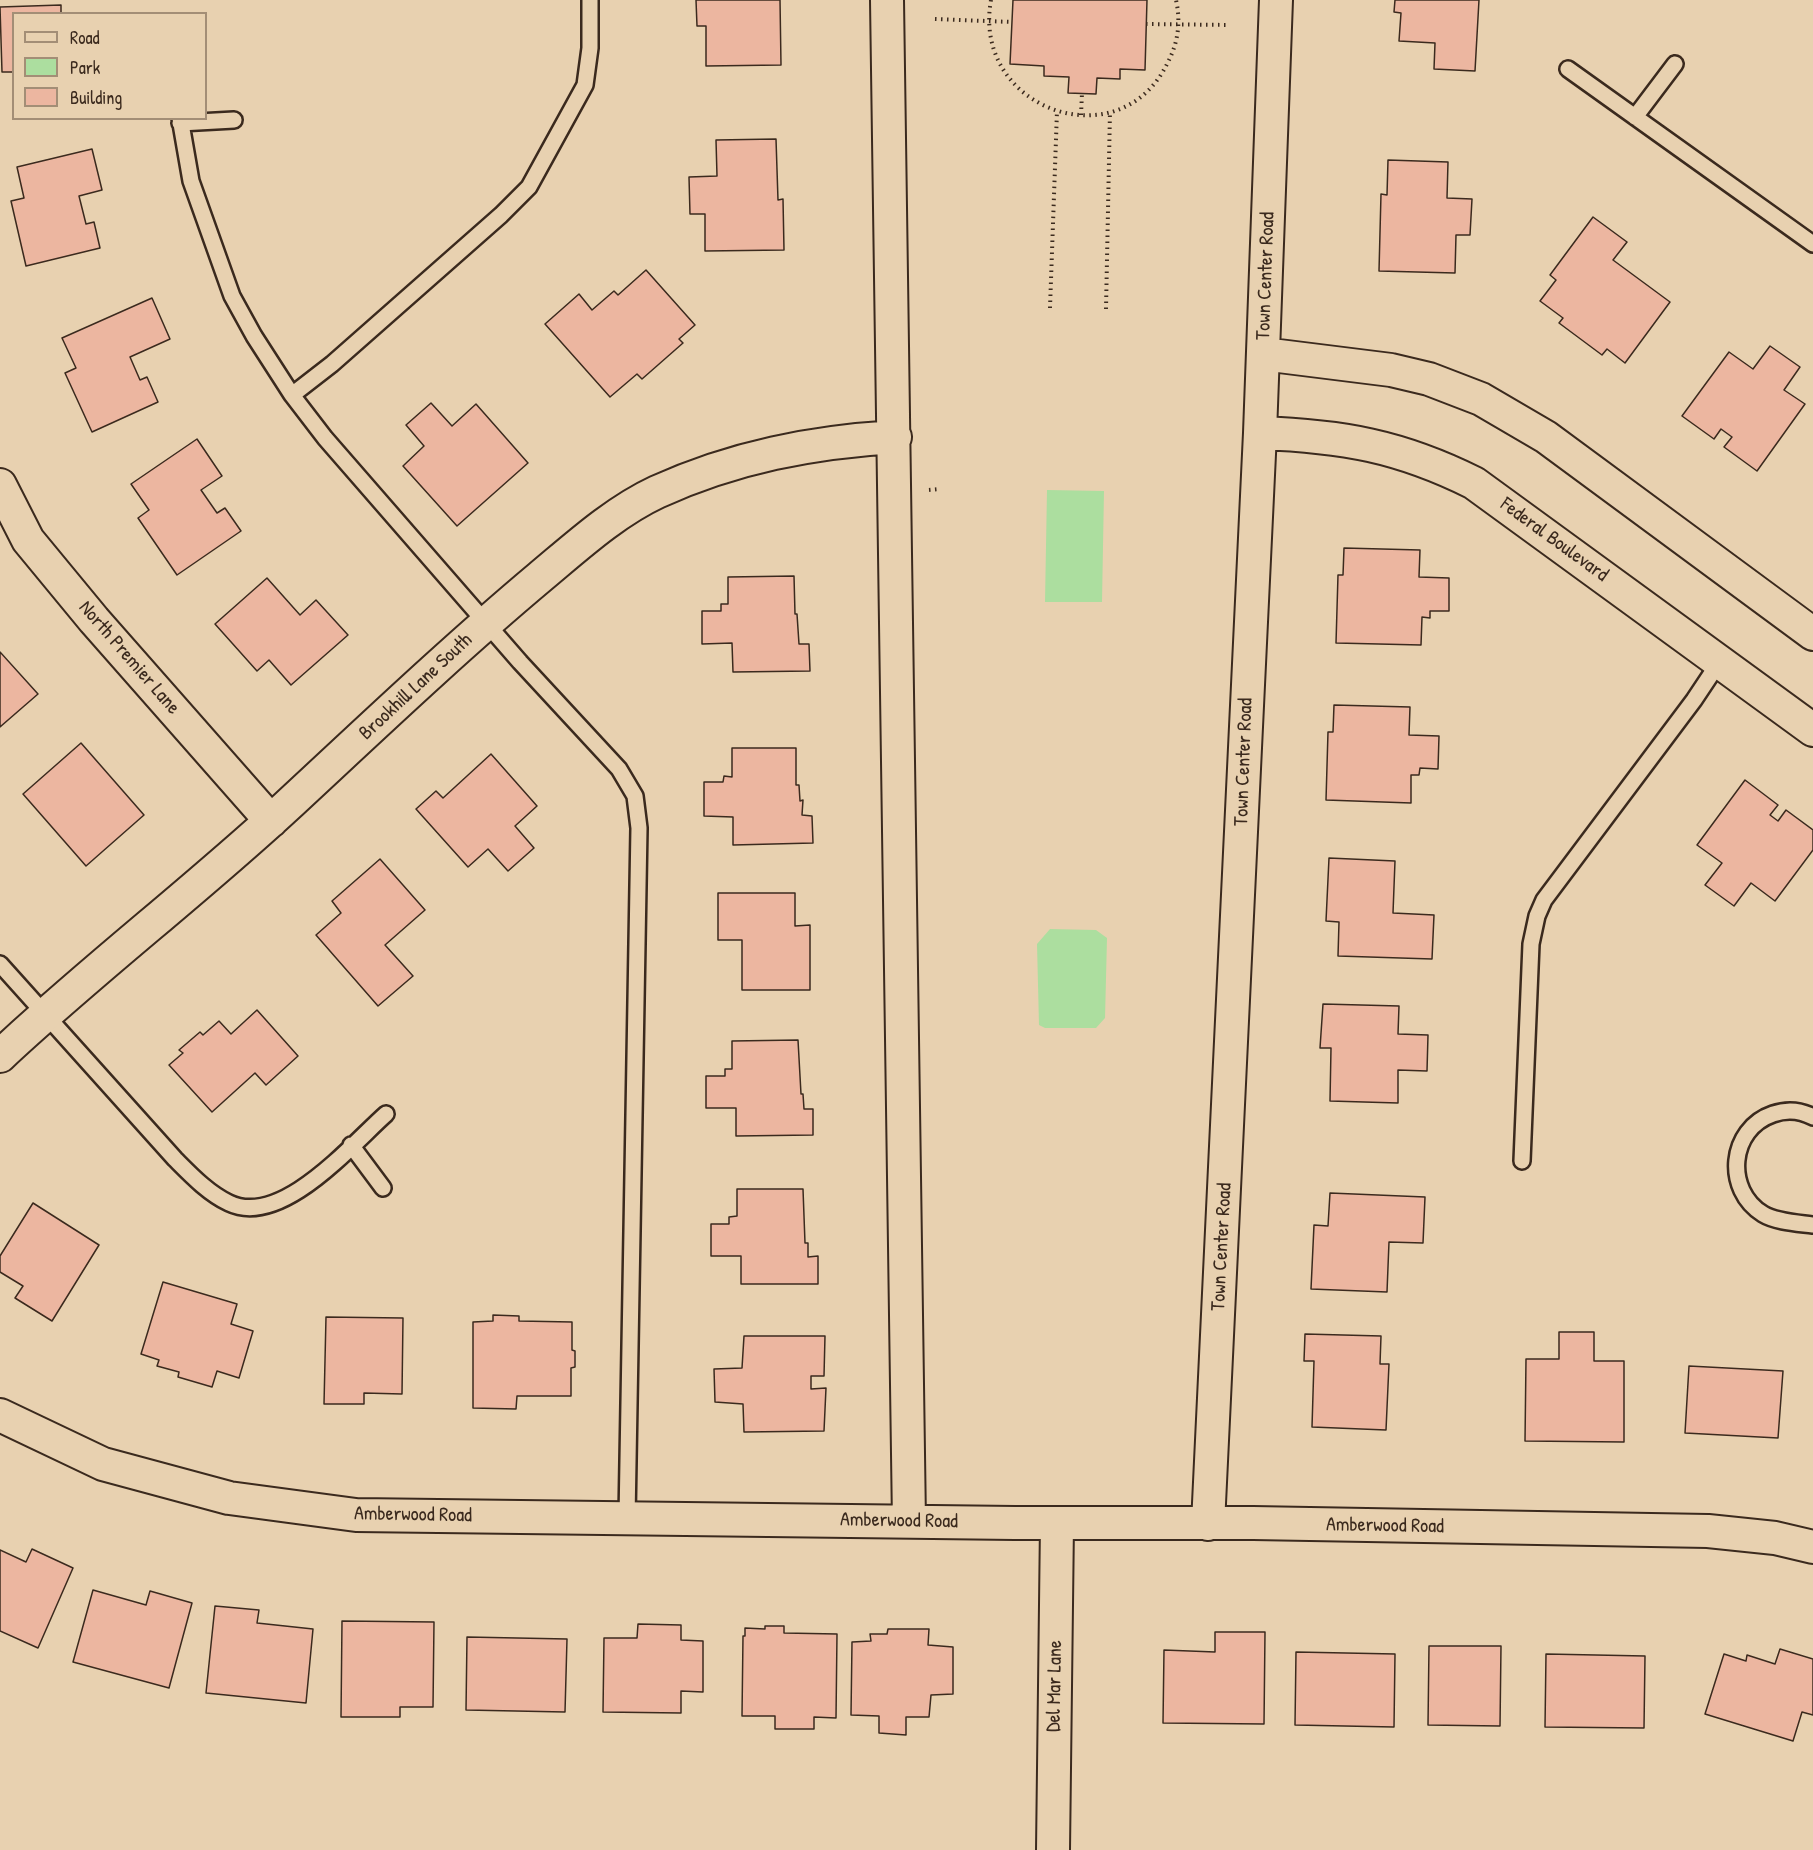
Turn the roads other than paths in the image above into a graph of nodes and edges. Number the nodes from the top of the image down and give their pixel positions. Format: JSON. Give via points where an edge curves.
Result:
{"nodes":[{"id":1,"x":590,"y":0,"type":"edge"},
{"id":2,"x":887,"y":0,"type":"edge"},
{"id":3,"x":1276,"y":0,"type":"edge"},
{"id":4,"x":1675,"y":64,"type":"dead end"},
{"id":5,"x":1568,"y":69,"type":"dead end"},
{"id":6,"x":1635,"y":117,"type":"junction"},
{"id":7,"x":234,"y":120,"type":"dead end"},
{"id":8,"x":180,"y":121,"type":"edge"},
{"id":9,"x":1813,"y":244,"type":"edge"},
{"id":10,"x":1263,"y":354,"type":"junction"},
{"id":11,"x":292,"y":395,"type":"junction"},
{"id":12,"x":1260,"y":433,"type":"junction"},
{"id":13,"x":895,"y":437,"type":"junction"},
{"id":14,"x":0,"y":485,"type":"edge"},
{"id":15,"x":487,"y":622,"type":"junction"},
{"id":16,"x":1813,"y":634,"type":"edge"},
{"id":17,"x":1720,"y":661,"type":"junction"},
{"id":18,"x":1813,"y":730,"type":"edge"},
{"id":19,"x":271,"y":821,"type":"junction"},
{"id":20,"x":0,"y":964,"type":"edge"},
{"id":21,"x":45,"y":1014,"type":"junction"},
{"id":22,"x":0,"y":1056,"type":"edge"},
{"id":23,"x":386,"y":1114,"type":"dead end"},
{"id":24,"x":1813,"y":1117,"type":"edge"},
{"id":25,"x":351,"y":1145,"type":"junction"},
{"id":26,"x":1522,"y":1161,"type":"dead end"},
{"id":27,"x":383,"y":1188,"type":"dead end"},
{"id":28,"x":1813,"y":1225,"type":"edge"},
{"id":29,"x":0,"y":1415,"type":"edge"},
{"id":30,"x":627,"y":1518,"type":"junction"},
{"id":31,"x":909,"y":1521,"type":"junction"},
{"id":32,"x":1057,"y":1523,"type":"junction"},
{"id":33,"x":1208,"y":1524,"type":"junction"},
{"id":34,"x":1813,"y":1547,"type":"edge"},
{"id":35,"x":1053,"y":1850,"type":"edge"}],
"edges":[{"from":1,"to":11,"type":"lane","via":[[591,48],[585,85],[529,187]]},
{"from":2,"to":13,"type":"street"},
{"from":3,"to":10,"type":"street","name":"Town Center Road"},
{"from":4,"to":6,"type":"lane"},
{"from":5,"to":6,"type":"lane"},
{"from":6,"to":9,"type":"lane"},
{"from":7,"to":8,"type":"lane"},
{"from":8,"to":11,"type":"lane","via":[[190,181],[232,296]]},
{"from":10,"to":12,"type":"street","name":"Town Center Road"},
{"from":10,"to":16,"type":"street","via":[[1391,370],[1429,379],[1481,399],[1546,436]]},
{"from":11,"to":15,"type":"lane"},
{"from":12,"to":17,"type":"street","name":"Federal Boulevard","via":[[1355,440],[1435,463],[1506,505]]},
{"from":12,"to":33,"type":"street","name":"Town Center Road"},
{"from":13,"to":15,"type":"street","name":"Brookhill Lane South","via":[[836,440],[773,451],[716,468],[655,493],[595,532]]},
{"from":13,"to":31,"type":"street"},
{"from":14,"to":19,"type":"street","name":"North Premier Lane","via":[[28,540]]},
{"from":15,"to":19,"type":"street","name":"Brookhill Lane South"},
{"from":15,"to":30,"type":"lane","via":[[619,769],[635,796],[638,810]]},
{"from":17,"to":18,"type":"street","name":"Federal Boulevard"},
{"from":17,"to":26,"type":"lane","via":[[1544,900],[1537,916],[1531,945]]},
{"from":19,"to":21,"type":"street","name":"Brookhill Lane South"},
{"from":20,"to":21,"type":"lane"},
{"from":21,"to":22,"type":"street","name":"Brookhill Lane South"},
{"from":21,"to":25,"type":"lane","via":[[175,1159],[230,1204],[264,1207],[283,1201]]},
{"from":23,"to":25,"type":"lane"},
{"from":24,"to":28,"type":"lane","via":[[1793,1110],[1760,1119],[1740,1141],[1737,1162],[1741,1186],[1749,1201],[1764,1215]]},
{"from":25,"to":27,"type":"lane"},
{"from":29,"to":30,"type":"street","name":"Amberwood Road","via":[[103,1464],[229,1498],[356,1515]]},
{"from":30,"to":31,"type":"street","name":"Amberwood Road"},
{"from":31,"to":32,"type":"street","name":"Amberwood Road"},
{"from":32,"to":33,"type":"street","name":"Amberwood Road"},
{"from":32,"to":35,"type":"street","name":"Del Mar Lane"},
{"from":33,"to":34,"type":"street","name":"Amberwood Road","via":[[1708,1531],[1775,1538]]}]}
